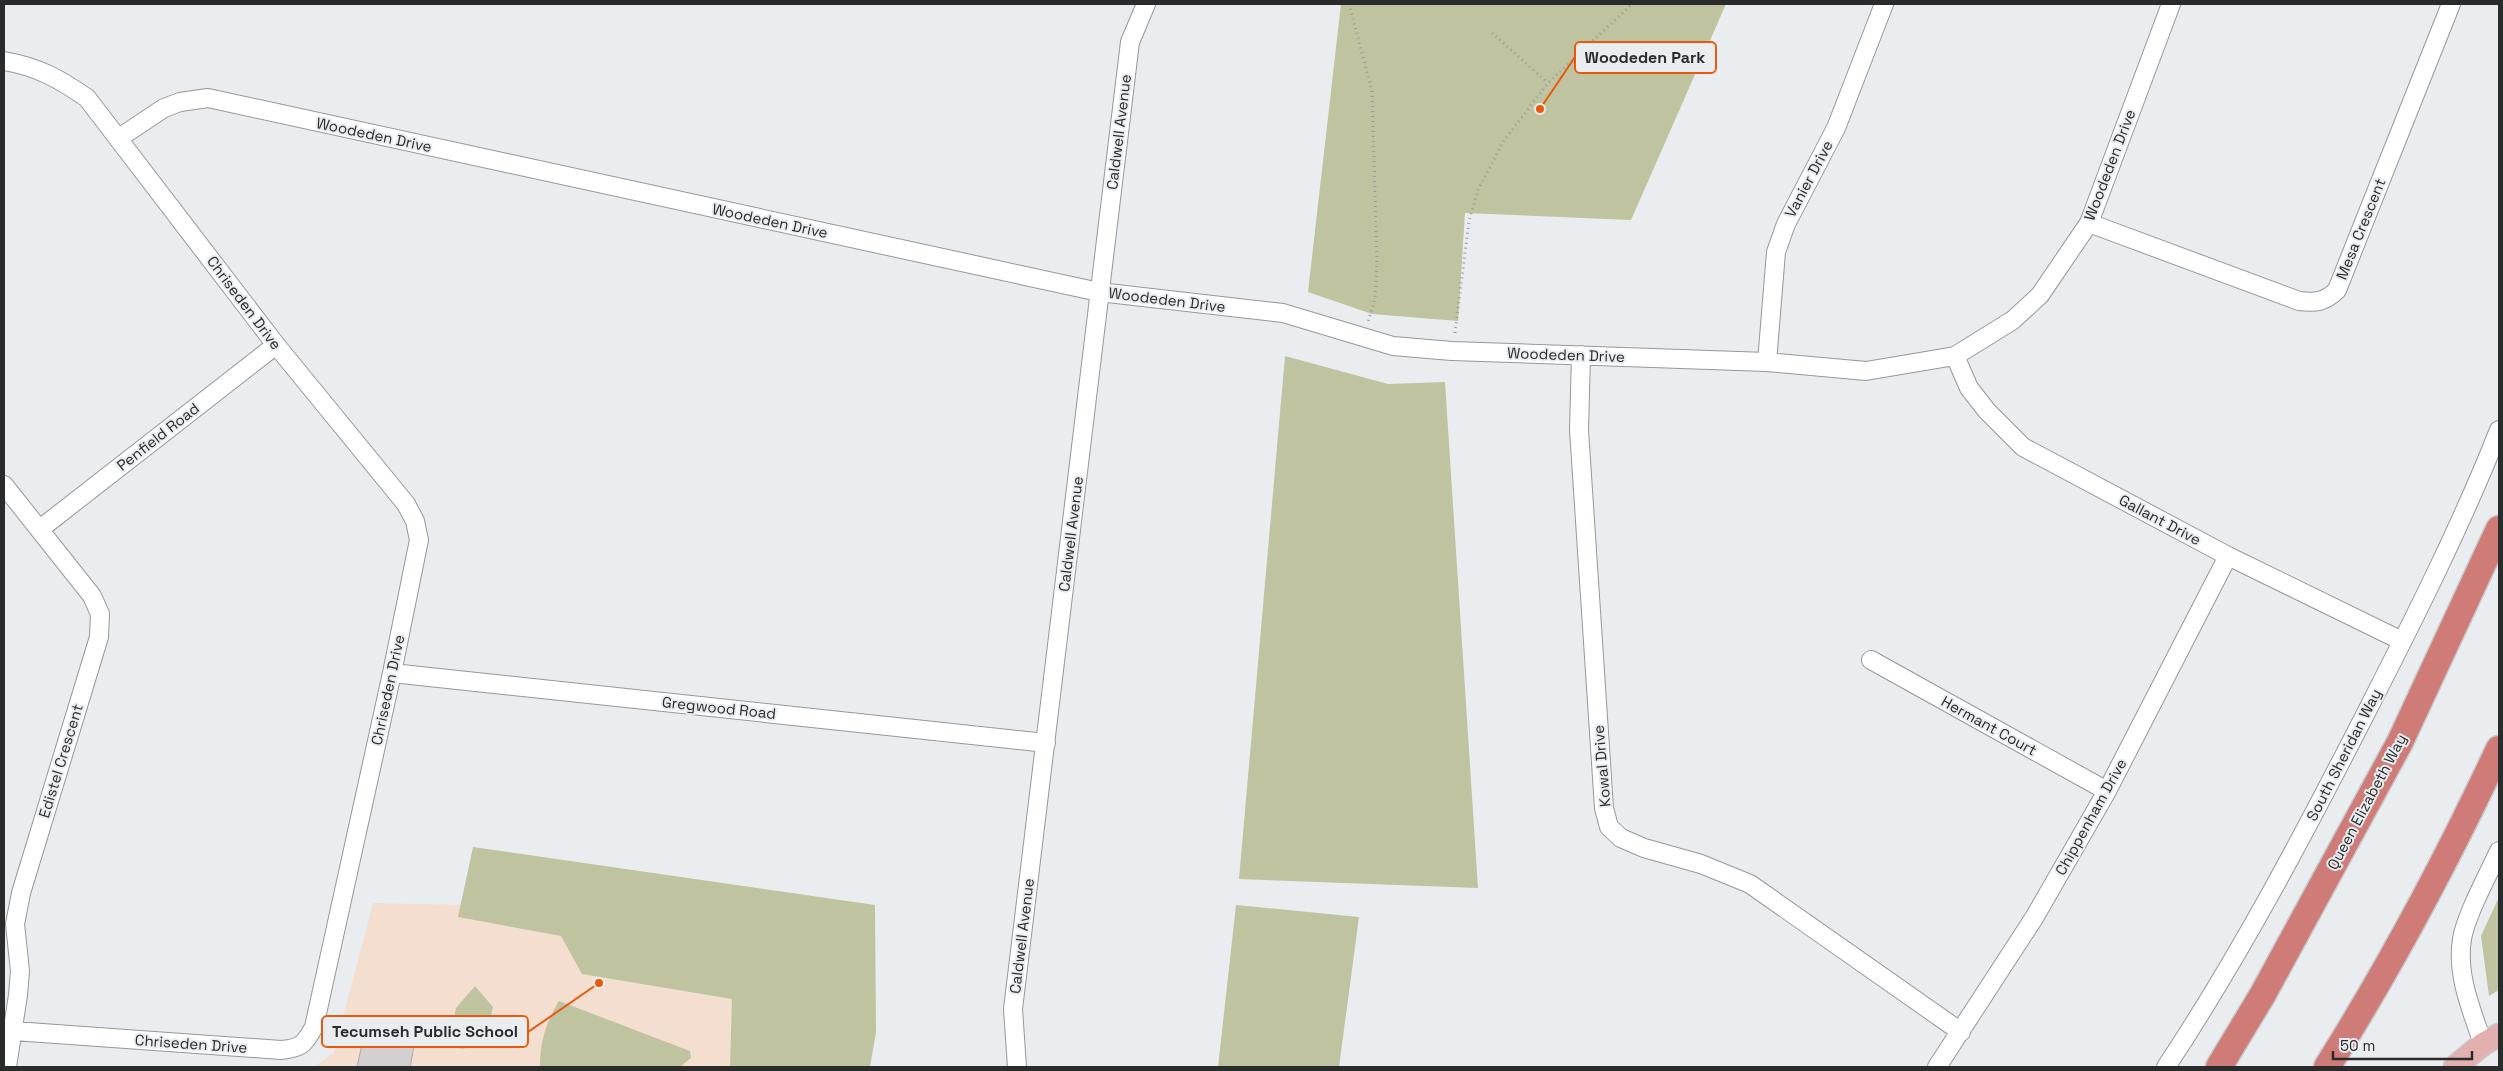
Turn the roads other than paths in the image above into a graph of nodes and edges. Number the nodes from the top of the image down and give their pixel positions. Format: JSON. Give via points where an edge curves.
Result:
{"nodes":[{"id":1,"x":1146,"y":4,"type":"edge"},
{"id":2,"x":1884,"y":4,"type":"edge"},
{"id":3,"x":2170,"y":4,"type":"edge"},
{"id":4,"x":2451,"y":4,"type":"edge"},
{"id":5,"x":4,"y":62,"type":"edge"},
{"id":6,"x":119,"y":138,"type":"junction"},
{"id":7,"x":2089,"y":223,"type":"junction"},
{"id":8,"x":1100,"y":292,"type":"junction"},
{"id":9,"x":276,"y":345,"type":"junction"},
{"id":10,"x":1580,"y":355,"type":"junction"},
{"id":11,"x":1954,"y":356,"type":"junction"},
{"id":12,"x":1768,"y":362,"type":"junction"},
{"id":13,"x":2499,"y":430,"type":"edge"},
{"id":14,"x":4,"y":485,"type":"edge"},
{"id":15,"x":40,"y":529,"type":"junction"},
{"id":16,"x":2499,"y":530,"type":"edge"},
{"id":17,"x":2228,"y":556,"type":"junction"},
{"id":18,"x":2402,"y":641,"type":"junction"},
{"id":19,"x":1870,"y":660,"type":"dead end"},
{"id":20,"x":392,"y":673,"type":"junction"},
{"id":21,"x":1046,"y":743,"type":"junction"},
{"id":22,"x":2499,"y":748,"type":"edge"},
{"id":23,"x":2107,"y":791,"type":"junction"},
{"id":24,"x":2499,"y":851,"type":"edge"},
{"id":25,"x":14,"y":1031,"type":"junction"},
{"id":26,"x":1960,"y":1032,"type":"junction"},
{"id":27,"x":2491,"y":1039,"type":"edge"},
{"id":28,"x":7,"y":1067,"type":"edge"},
{"id":29,"x":1017,"y":1067,"type":"edge"},
{"id":30,"x":1937,"y":1067,"type":"edge"},
{"id":31,"x":2166,"y":1067,"type":"edge"},
{"id":32,"x":2219,"y":1067,"type":"edge"},
{"id":33,"x":2327,"y":1067,"type":"edge"},
{"id":34,"x":2455,"y":1067,"type":"edge"}],
"edges":[{"from":1,"to":8,"type":"street","name":"Caldwell Avenue","via":[[1130,42]]},
{"from":2,"to":12,"type":"street","name":"Vanier Drive","via":[[1836,128],[1786,224],[1779,245]]},
{"from":3,"to":7,"type":"street","name":"Woodeden Drive"},
{"from":4,"to":7,"type":"street","name":"Mesa Crescent","via":[[2337,290],[2328,299],[2314,303],[2300,301]]},
{"from":5,"to":6,"type":"street","via":[[30,66],[59,79],[87,98]]},
{"from":6,"to":8,"type":"street","name":"Woodeden Drive","via":[[164,108],[208,98]]},
{"from":6,"to":9,"type":"street","name":"Chriseden Drive"},
{"from":7,"to":11,"type":"street","name":"Woodeden Drive","via":[[2040,295],[2013,320]]},
{"from":8,"to":10,"type":"street","name":"Woodeden Drive","via":[[1283,313],[1393,346]]},
{"from":8,"to":21,"type":"street","name":"Caldwell Avenue"},
{"from":9,"to":15,"type":"street","name":"Penfield Road"},
{"from":9,"to":20,"type":"street","name":"Chriseden Drive","via":[[406,504],[415,521],[419,540]]},
{"from":10,"to":12,"type":"street","name":"Woodeden Drive"},
{"from":10,"to":26,"type":"street","name":"Kowal Drive","via":[[1579,430],[1604,808],[1609,827],[1631,843],[1701,864],[1750,884]]},
{"from":11,"to":12,"type":"street","name":"Woodeden Drive","via":[[1866,371]]},
{"from":11,"to":17,"type":"street","name":"Gallant Drive","via":[[1969,388],[2023,447]]},
{"from":13,"to":18,"type":"street","name":"South Sheridan Way","via":[[2478,483]]},
{"from":14,"to":15,"type":"street","name":"Edistel Crescent"},
{"from":15,"to":25,"type":"street","name":"Edistel Crescent","via":[[92,596],[100,614],[98,637],[21,893],[15,924],[20,971]]},
{"from":16,"to":32,"type":"highway","name":"Queen Elizabeth Way","via":[[2400,742],[2263,994]]},
{"from":17,"to":18,"type":"street","name":"Gallant Drive"},
{"from":17,"to":23,"type":"street","name":"Chippenham Drive"},
{"from":18,"to":31,"type":"street","name":"South Sheridan Way","via":[[2255,922]]},
{"from":19,"to":23,"type":"street","name":"Hermant Court"},
{"from":20,"to":21,"type":"street","name":"Gregwood Road"},
{"from":20,"to":25,"type":"street","name":"Chriseden Drive","via":[[314,1027],[307,1040],[298,1048],[281,1050]]},
{"from":21,"to":29,"type":"street","name":"Caldwell Avenue","via":[[1013,1009]]},
{"from":22,"to":33,"type":"highway","via":[[2467,817],[2370,996]]},
{"from":23,"to":26,"type":"street","name":"Chippenham Drive","via":[[2034,918]]},
{"from":24,"to":27,"type":"street","via":[[2462,939],[2462,971],[2469,1002]]},
{"from":25,"to":28,"type":"street","name":"Edistel Crescent"},
{"from":26,"to":30,"type":"street","name":"Chippenham Drive"},
{"from":27,"to":34,"type":"main road"}]}
